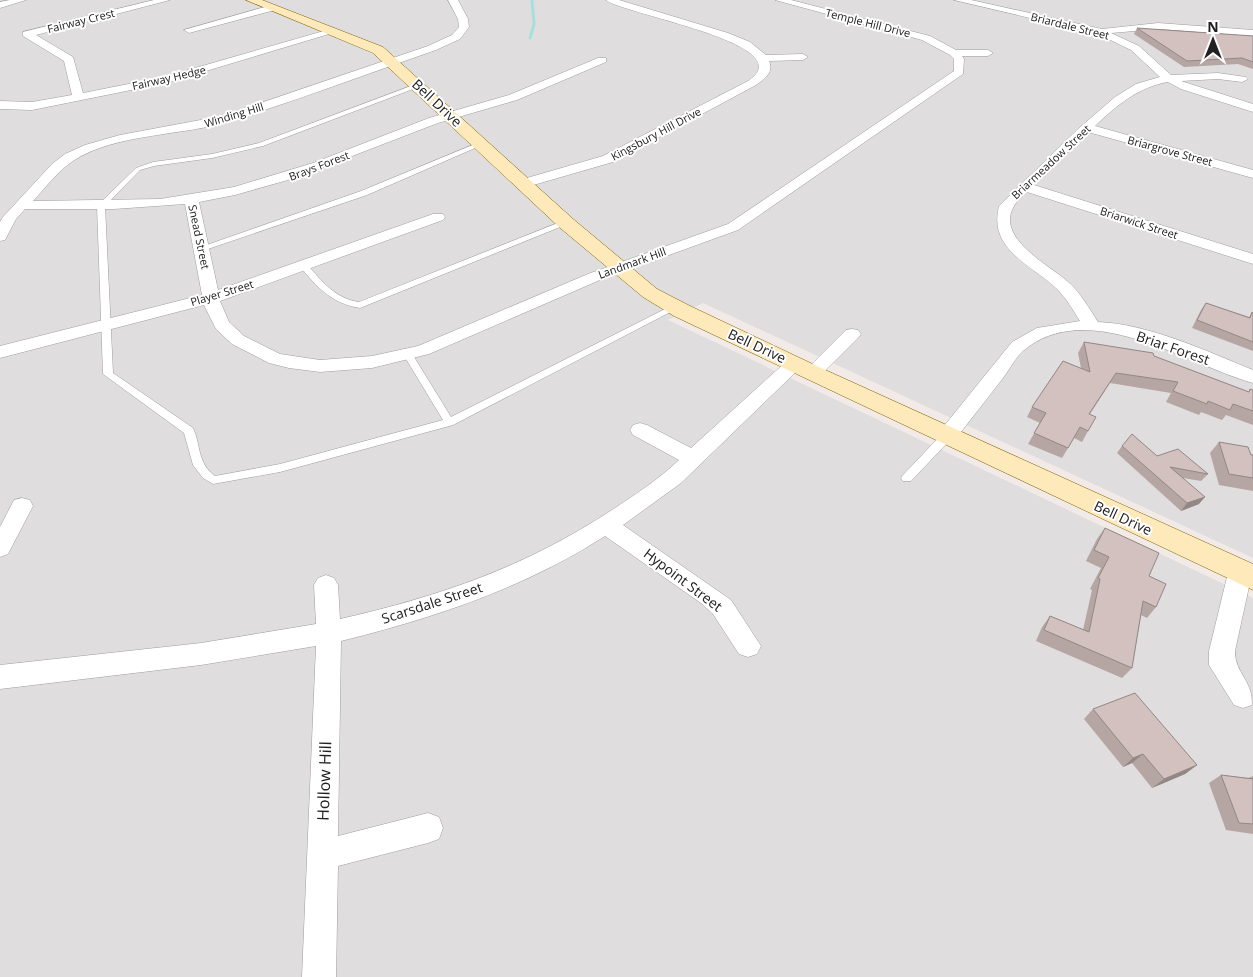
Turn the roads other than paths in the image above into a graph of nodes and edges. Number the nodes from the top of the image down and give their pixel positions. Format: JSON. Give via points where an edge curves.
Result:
{"nodes":[{"id":1,"x":21,"y":0,"type":"edge"},
{"id":2,"x":165,"y":0,"type":"edge"},
{"id":3,"x":453,"y":0,"type":"edge"},
{"id":4,"x":611,"y":0,"type":"edge"},
{"id":5,"x":780,"y":0,"type":"edge"},
{"id":6,"x":958,"y":0,"type":"edge"},
{"id":7,"x":262,"y":4,"type":"edge"},
{"id":8,"x":0,"y":5,"type":"edge"},
{"id":9,"x":331,"y":26,"type":"junction"},
{"id":10,"x":190,"y":30,"type":"dead end"},
{"id":11,"x":1101,"y":32,"type":"junction"},
{"id":12,"x":1253,"y":33,"type":"edge"},
{"id":13,"x":988,"y":52,"type":"dead end"},
{"id":14,"x":954,"y":53,"type":"junction"},
{"id":15,"x":803,"y":57,"type":"dead end"},
{"id":16,"x":764,"y":58,"type":"junction"},
{"id":17,"x":602,"y":60,"type":"dead end"},
{"id":18,"x":392,"y":62,"type":"junction"},
{"id":19,"x":1242,"y":79,"type":"dead end"},
{"id":20,"x":1171,"y":80,"type":"junction"},
{"id":21,"x":419,"y":85,"type":"junction"},
{"id":22,"x":79,"y":98,"type":"junction"},
{"id":23,"x":0,"y":104,"type":"edge"},
{"id":24,"x":1253,"y":108,"type":"edge"},
{"id":25,"x":450,"y":115,"type":"junction"},
{"id":26,"x":1087,"y":128,"type":"junction"},
{"id":27,"x":480,"y":144,"type":"junction"},
{"id":28,"x":1253,"y":174,"type":"edge"},
{"id":29,"x":525,"y":183,"type":"junction"},
{"id":30,"x":1025,"y":187,"type":"junction"},
{"id":31,"x":191,"y":199,"type":"junction"},
{"id":32,"x":22,"y":205,"type":"junction"},
{"id":33,"x":101,"y":206,"type":"junction"},
{"id":34,"x":438,"y":217,"type":"dead end"},
{"id":35,"x":566,"y":223,"type":"junction"},
{"id":36,"x":0,"y":236,"type":"edge"},
{"id":37,"x":202,"y":248,"type":"junction"},
{"id":38,"x":1253,"y":259,"type":"edge"},
{"id":39,"x":304,"y":266,"type":"junction"},
{"id":40,"x":618,"y":268,"type":"junction"},
{"id":41,"x":212,"y":298,"type":"junction"},
{"id":42,"x":676,"y":308,"type":"junction"},
{"id":43,"x":107,"y":324,"type":"junction"},
{"id":44,"x":1092,"y":326,"type":"junction"},
{"id":45,"x":852,"y":334,"type":"dead end"},
{"id":46,"x":252,"y":348,"type":"joint"},
{"id":47,"x":0,"y":352,"type":"edge"},
{"id":48,"x":408,"y":354,"type":"junction"},
{"id":49,"x":803,"y":368,"type":"junction"},
{"id":50,"x":1253,"y":377,"type":"edge"},
{"id":51,"x":449,"y":422,"type":"junction"},
{"id":52,"x":640,"y":430,"type":"dead end"},
{"id":53,"x":947,"y":436,"type":"junction"},
{"id":54,"x":692,"y":458,"type":"junction"},
{"id":55,"x":906,"y":478,"type":"dead end"},
{"id":56,"x":22,"y":506,"type":"dead end"},
{"id":57,"x":606,"y":525,"type":"junction"},
{"id":58,"x":0,"y":548,"type":"edge"},
{"id":59,"x":1246,"y":576,"type":"edge"},
{"id":60,"x":326,"y":585,"type":"dead end"},
{"id":61,"x":329,"y":633,"type":"junction"},
{"id":62,"x":748,"y":646,"type":"dead end"},
{"id":63,"x":0,"y":677,"type":"edge"},
{"id":64,"x":1243,"y":696,"type":"dead end"},
{"id":65,"x":428,"y":828,"type":"dead end"},
{"id":66,"x":321,"y":856,"type":"junction"},
{"id":67,"x":319,"y":977,"type":"edge"}],
"edges":[{"from":1,"to":8,"type":"street"},
{"from":2,"to":22,"type":"street","name":"Fairway Crest","via":[[27,34],[68,59]]},
{"from":3,"to":18,"type":"street","name":"Winding Hill","via":[[464,24],[459,34],[446,43]]},
{"from":4,"to":16,"type":"street","via":[[737,39],[760,52]]},
{"from":5,"to":14,"type":"street","name":"Temple Hill Drive","via":[[909,33]]},
{"from":6,"to":11,"type":"street","name":"Briardale Street"},
{"from":7,"to":9,"type":"street","name":"Bell Drive"},
{"from":7,"to":10,"type":"street"},
{"from":9,"to":18,"type":"street","name":"Bell Drive","via":[[378,50]]},
{"from":9,"to":22,"type":"street","name":"Fairway Hedge","via":[[180,77]]},
{"from":11,"to":12,"type":"street","via":[[1152,26]]},
{"from":11,"to":20,"type":"street","name":"Briardale Street","via":[[1135,48]]},
{"from":13,"to":14,"type":"street"},
{"from":14,"to":40,"type":"street","name":"Landmark Hill","via":[[960,64],[957,75],[732,227]]},
{"from":15,"to":16,"type":"street"},
{"from":16,"to":29,"type":"street","name":"Kingsbury Hill Drive","via":[[765,72],[752,84],[617,155]]},
{"from":17,"to":25,"type":"street","name":"Brays Forest","via":[[502,102]]},
{"from":18,"to":21,"type":"street","name":"Bell Drive"},
{"from":18,"to":32,"type":"street","name":"Winding Hill","via":[[225,119],[90,148],[58,167]]},
{"from":19,"to":20,"type":"street","name":"Briarmeadow Street","via":[[1209,76]]},
{"from":20,"to":24,"type":"street","name":"Briardale Street","via":[[1203,95]]},
{"from":20,"to":26,"type":"street","name":"Briarmeadow Street","via":[[1146,84],[1128,92]]},
{"from":21,"to":25,"type":"street","name":"Bell Drive"},
{"from":21,"to":33,"type":"lane","via":[[261,145],[138,169]]},
{"from":22,"to":23,"type":"street","name":"Fairway Hedge","via":[[32,106]]},
{"from":25,"to":27,"type":"street","name":"Bell Drive"},
{"from":25,"to":31,"type":"street","name":"Brays Forest","via":[[286,178],[231,193]]},
{"from":26,"to":28,"type":"street","name":"Briargrove Street"},
{"from":26,"to":30,"type":"street","name":"Briarmeadow Street"},
{"from":27,"to":29,"type":"street","name":"Bell Drive"},
{"from":27,"to":37,"type":"lane","via":[[364,193]]},
{"from":29,"to":35,"type":"street","name":"Bell Drive"},
{"from":30,"to":38,"type":"street","name":"Briarwick Street"},
{"from":30,"to":44,"type":"street","name":"Briarmeadow Street","via":[[1006,206],[1002,216],[1005,232],[1019,250],[1071,295]]},
{"from":31,"to":33,"type":"street","name":"Brays Forest"},
{"from":31,"to":37,"type":"street","name":"Snead Street"},
{"from":32,"to":33,"type":"street","name":"Brays Forest"},
{"from":32,"to":36,"type":"street","name":"Winding Hill","via":[[10,217]]},
{"from":33,"to":43,"type":"lane"},
{"from":34,"to":39,"type":"street","name":"Player Street"},
{"from":35,"to":39,"type":"lane","via":[[360,305],[347,304],[339,299],[319,284]]},
{"from":35,"to":40,"type":"street","name":"Bell Drive"},
{"from":37,"to":41,"type":"street","name":"Snead Street"},
{"from":39,"to":41,"type":"street","name":"Player Street"},
{"from":40,"to":42,"type":"street","name":"Bell Drive"},
{"from":40,"to":48,"type":"street","name":"Landmark Hill"},
{"from":41,"to":43,"type":"street","name":"Player Street"},
{"from":41,"to":46,"type":"street","name":"Snead Street","via":[[213,308],[222,325]]},
{"from":42,"to":49,"type":"street","name":"Bell Drive"},
{"from":42,"to":51,"type":"lane"},
{"from":43,"to":47,"type":"street","name":"Player Street"},
{"from":43,"to":51,"type":"lane","via":[[108,374],[188,431],[195,460],[205,475],[213,480],[280,468]]},
{"from":44,"to":50,"type":"street","name":"Briar Forest","via":[[1154,339]]},
{"from":44,"to":53,"type":"street","name":"Briar Forest","via":[[1056,328],[1018,346]]},
{"from":45,"to":49,"type":"street","name":"Scarsdale Street"},
{"from":46,"to":48,"type":"street","name":"Landmark Hill","via":[[275,359],[320,366],[372,362]]},
{"from":48,"to":51,"type":"lane"},
{"from":49,"to":53,"type":"street","name":"Bell Drive"},
{"from":49,"to":54,"type":"street","name":"Scarsdale Street"},
{"from":52,"to":54,"type":"street"},
{"from":53,"to":55,"type":"lane"},
{"from":53,"to":59,"type":"street","name":"Bell Drive"},
{"from":54,"to":57,"type":"street","name":"Scarsdale Street","via":[[664,485]]},
{"from":56,"to":58,"type":"street"},
{"from":57,"to":61,"type":"street","name":"Scarsdale Street","via":[[525,570],[463,595],[396,617]]},
{"from":57,"to":62,"type":"street","name":"Hypoint Street","via":[[716,601]]},
{"from":59,"to":64,"type":"street","via":[[1222,651],[1222,665]]},
{"from":60,"to":61,"type":"street","name":"Hollow Hill"},
{"from":61,"to":63,"type":"street","name":"Scarsdale Street","via":[[240,648]]},
{"from":61,"to":66,"type":"street","name":"Hollow Hill"},
{"from":65,"to":66,"type":"street"},
{"from":66,"to":67,"type":"street","name":"Hollow Hill"}]}
